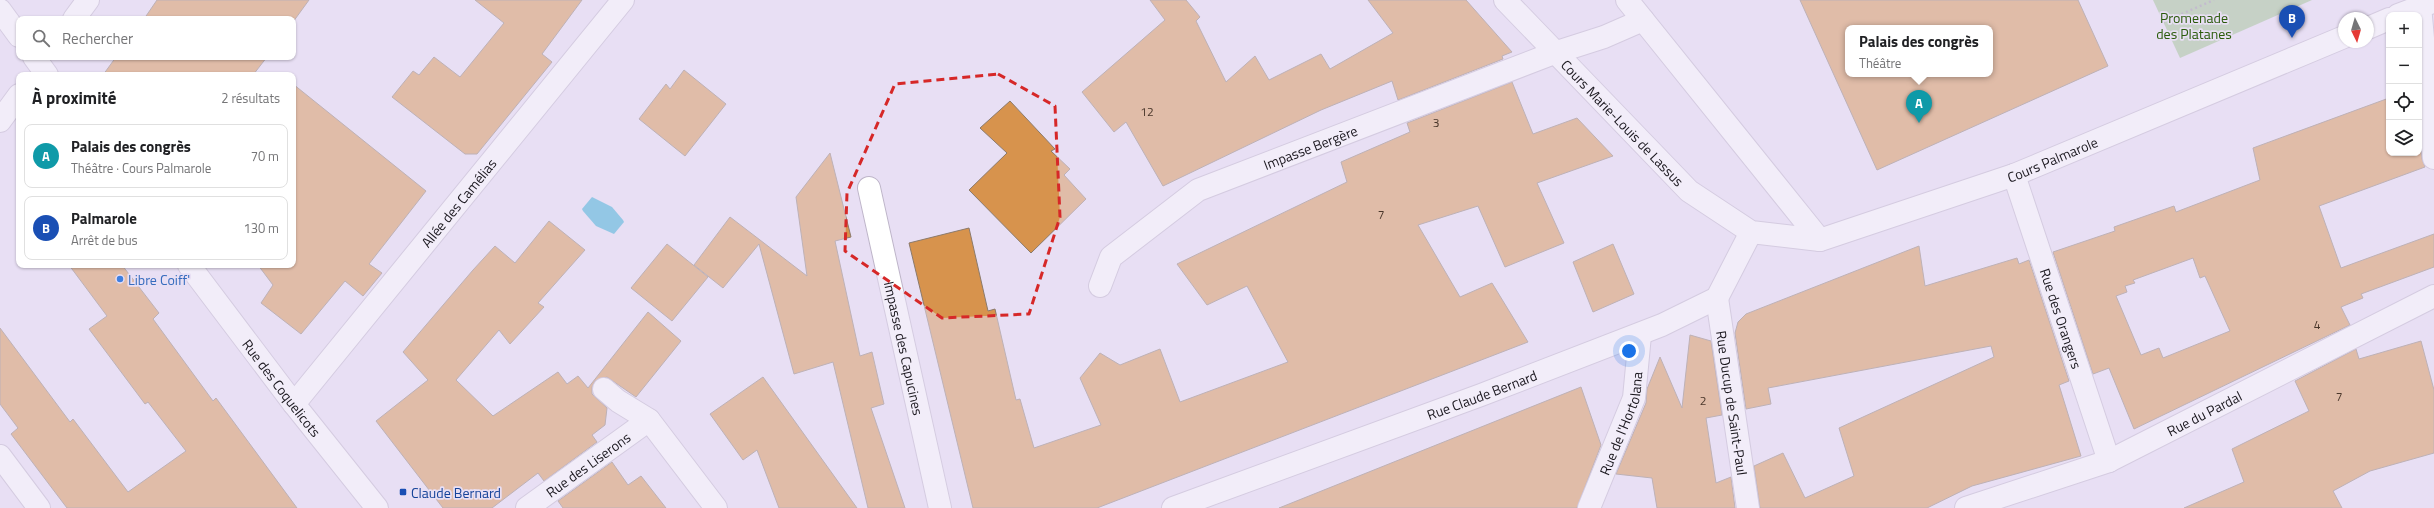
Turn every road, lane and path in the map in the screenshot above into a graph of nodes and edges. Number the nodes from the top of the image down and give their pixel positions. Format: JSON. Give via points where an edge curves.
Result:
{"nodes":[{"id":1,"x":88,"y":0,"type":"edge"},
{"id":2,"x":623,"y":0,"type":"edge"},
{"id":3,"x":1505,"y":0,"type":"edge"},
{"id":4,"x":1627,"y":0,"type":"edge"},
{"id":5,"x":2214,"y":0,"type":"edge"},
{"id":6,"x":2427,"y":4,"type":"edge"},
{"id":7,"x":0,"y":10,"type":"edge"},
{"id":8,"x":2406,"y":12,"type":"edge"},
{"id":9,"x":76,"y":16,"type":"edge"},
{"id":10,"x":1643,"y":20,"type":"junction"},
{"id":11,"x":2386,"y":20,"type":"edge"},
{"id":12,"x":2163,"y":22,"type":"dead end"},
{"id":13,"x":2374,"y":25,"type":"edge"},
{"id":14,"x":16,"y":32,"type":"edge"},
{"id":15,"x":2338,"y":40,"type":"edge"},
{"id":16,"x":1554,"y":53,"type":"junction"},
{"id":17,"x":16,"y":99,"type":"edge"},
{"id":18,"x":0,"y":121,"type":"edge"},
{"id":19,"x":2434,"y":158,"type":"edge"},
{"id":20,"x":2014,"y":175,"type":"junction"},
{"id":21,"x":869,"y":188,"type":"dead end"},
{"id":22,"x":1750,"y":232,"type":"junction"},
{"id":23,"x":1820,"y":240,"type":"junction"},
{"id":24,"x":191,"y":268,"type":"edge"},
{"id":25,"x":1100,"y":286,"type":"dead end"},
{"id":26,"x":2434,"y":296,"type":"edge"},
{"id":27,"x":1716,"y":298,"type":"junction"},
{"id":28,"x":1640,"y":335,"type":"junction"},
{"id":29,"x":604,"y":389,"type":"dead end"},
{"id":30,"x":294,"y":404,"type":"junction"},
{"id":31,"x":649,"y":420,"type":"junction"},
{"id":32,"x":0,"y":456,"type":"edge"},
{"id":33,"x":2109,"y":461,"type":"junction"},
{"id":34,"x":39,"y":508,"type":"edge"},
{"id":35,"x":377,"y":508,"type":"edge"},
{"id":36,"x":527,"y":508,"type":"edge"},
{"id":37,"x":716,"y":508,"type":"edge"},
{"id":38,"x":940,"y":508,"type":"edge"},
{"id":39,"x":1173,"y":508,"type":"edge"},
{"id":40,"x":1589,"y":508,"type":"edge"},
{"id":41,"x":1748,"y":508,"type":"edge"},
{"id":42,"x":1966,"y":508,"type":"edge"}],
"edges":[{"from":1,"to":9,"type":"street"},
{"from":2,"to":30,"type":"street","name":"Allée des Camélias"},
{"from":3,"to":16,"type":"street","name":"Cours Marie-Louis de Lassus"},
{"from":4,"to":10,"type":"street"},
{"from":5,"to":12,"type":"path"},
{"from":6,"to":8,"type":"street"},
{"from":6,"to":19,"type":"street"},
{"from":7,"to":14,"type":"street"},
{"from":10,"to":16,"type":"street","name":"Impasse Bergère","via":[[1604,37]]},
{"from":10,"to":23,"type":"street"},
{"from":11,"to":13,"type":"street"},
{"from":15,"to":20,"type":"street","name":"Cours Palmarole"},
{"from":16,"to":22,"type":"street","name":"Cours Marie-Louis de Lassus","via":[[1689,190]]},
{"from":16,"to":25,"type":"street","name":"Impasse Bergère","via":[[1198,190],[1111,258]]},
{"from":17,"to":18,"type":"street"},
{"from":20,"to":23,"type":"street","name":"Cours Palmarole"},
{"from":20,"to":33,"type":"street","name":"Rue des Orangers"},
{"from":21,"to":38,"type":"street","name":"Impasse des Capucines"},
{"from":22,"to":23,"type":"street","name":"Cours Palmarole"},
{"from":22,"to":27,"type":"street"},
{"from":24,"to":30,"type":"street","name":"Rue des Coquelicots"},
{"from":26,"to":33,"type":"street","name":"Rue du Pardal"},
{"from":27,"to":28,"type":"street","name":"Rue Claude Bernard"},
{"from":27,"to":41,"type":"street","name":"Rue Ducup de Saint-Paul"},
{"from":28,"to":39,"type":"street","name":"Rue Claude Bernard"},
{"from":28,"to":40,"type":"street","name":"Rue de l'Hortolana","via":[[1634,398]]},
{"from":29,"to":31,"type":"street"},
{"from":30,"to":35,"type":"street","name":"Rue des Coquelicots"},
{"from":31,"to":36,"type":"street","name":"Rue des Liserons"},
{"from":31,"to":37,"type":"street"},
{"from":32,"to":34,"type":"street"},
{"from":33,"to":42,"type":"street","name":"Rue du Pardal"}]}
